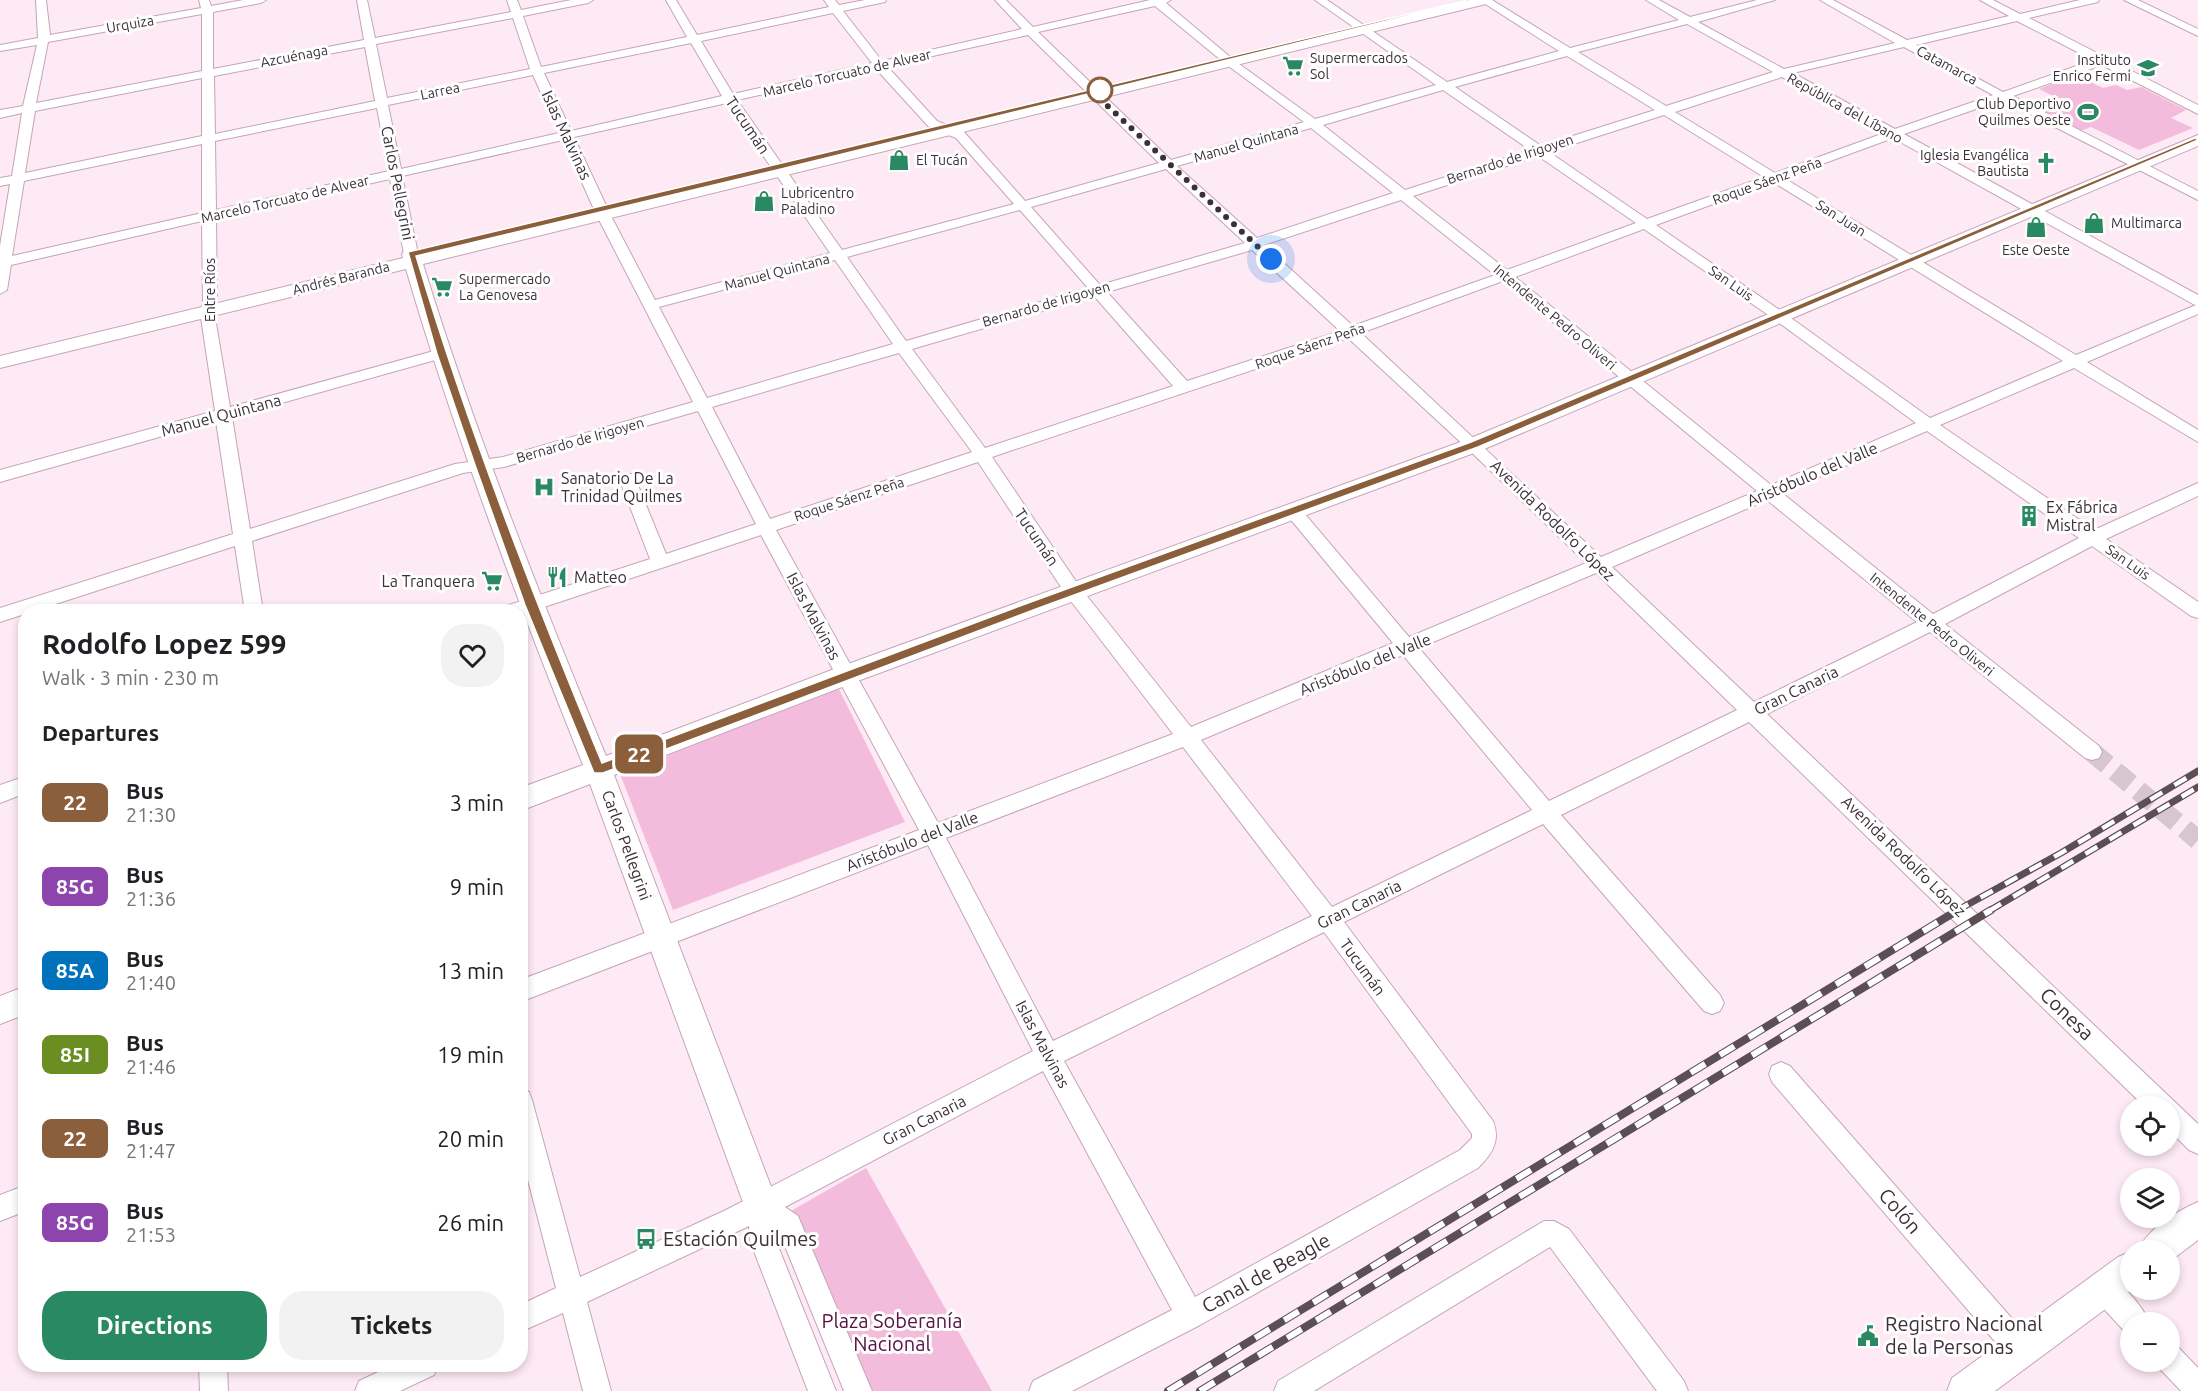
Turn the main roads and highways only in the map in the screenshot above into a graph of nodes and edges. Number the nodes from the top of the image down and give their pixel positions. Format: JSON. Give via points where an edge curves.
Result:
{"nodes":[{"id":1,"x":1464,"y":0,"type":"edge"},
{"id":2,"x":1485,"y":0,"type":"edge"},
{"id":3,"x":1360,"y":28,"type":"junction"},
{"id":4,"x":2198,"y":140,"type":"edge"},
{"id":5,"x":412,"y":257,"type":"junction"},
{"id":6,"x":209,"y":307,"type":"junction"},
{"id":7,"x":0,"y":355,"type":"edge"},
{"id":8,"x":0,"y":362,"type":"edge"},
{"id":9,"x":519,"y":604,"type":"edge"},
{"id":10,"x":528,"y":625,"type":"edge"},
{"id":11,"x":598,"y":769,"type":"junction"},
{"id":12,"x":528,"y":797,"type":"edge"},
{"id":13,"x":18,"y":1003,"type":"edge"},
{"id":14,"x":0,"y":1010,"type":"edge"},
{"id":15,"x":761,"y":1205,"type":"road end"},
{"id":16,"x":2198,"y":1219,"type":"edge"},
{"id":17,"x":2170,"y":1240,"type":"edge"},
{"id":18,"x":2117,"y":1279,"type":"edge"},
{"id":19,"x":1965,"y":1391,"type":"edge"}],
"edges":[{"from":1,"to":3,"type":"main road","name":"Andrés Baranda"},
{"from":2,"to":3,"type":"main road","name":"Andrés Baranda"},
{"from":3,"to":5,"type":"main road","name":"Andrés Baranda"},
{"from":4,"to":11,"type":"main road","via":[[1474,445]]},
{"from":5,"to":6,"type":"main road","name":"Andrés Baranda"},
{"from":5,"to":9,"type":"main road","name":"Carlos Pellegrini","via":[[480,465]]},
{"from":6,"to":7,"type":"main road","name":"Andrés Baranda"},
{"from":6,"to":8,"type":"main road","name":"Andrés Baranda"},
{"from":10,"to":11,"type":"main road","name":"Carlos Pellegrini"},
{"from":11,"to":12,"type":"main road"},
{"from":11,"to":15,"type":"main road","name":"Carlos Pellegrini"},
{"from":13,"to":14,"type":"main road"},
{"from":16,"to":17,"type":"main road"},
{"from":18,"to":19,"type":"main road"}]}
